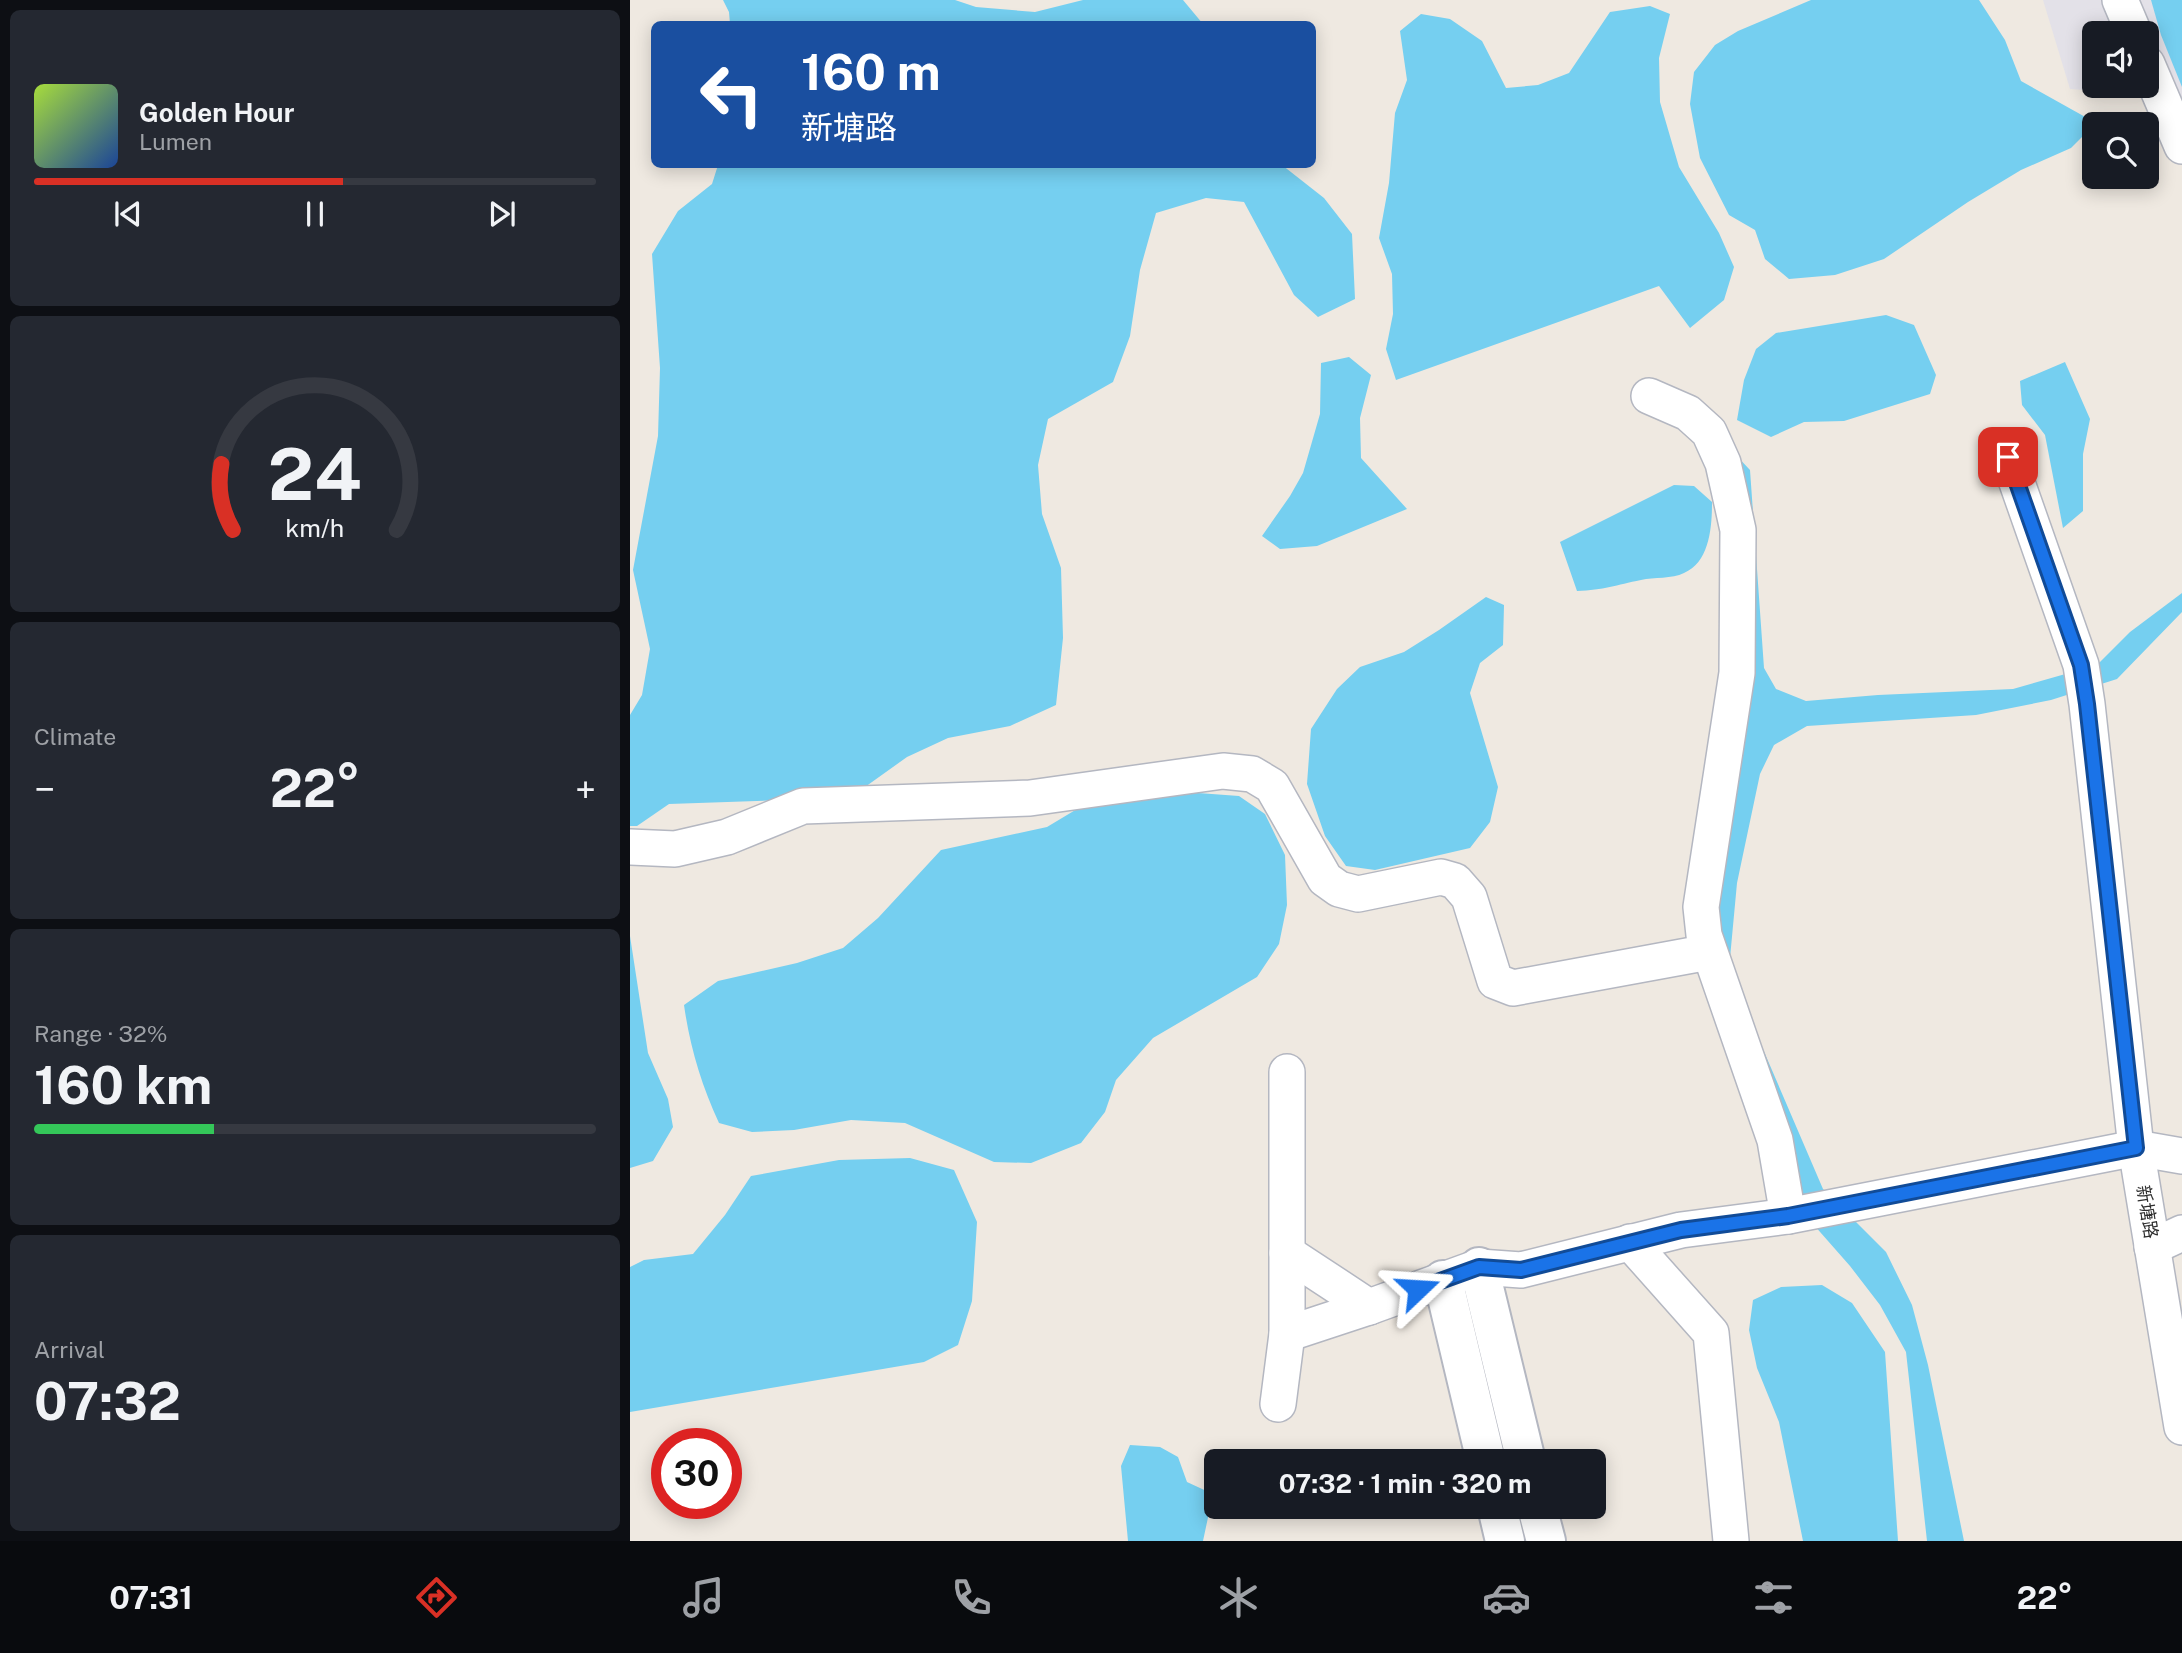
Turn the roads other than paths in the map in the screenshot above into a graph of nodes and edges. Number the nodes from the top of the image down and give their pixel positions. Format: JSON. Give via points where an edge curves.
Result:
{"nodes":[{"id":1,"x":2120,"y":0,"type":"edge"},
{"id":2,"x":2129,"y":21,"type":"edge"},
{"id":3,"x":2159,"y":92,"type":"edge"},
{"id":4,"x":2182,"y":146,"type":"edge"},
{"id":5,"x":1649,"y":396,"type":"dead end"},
{"id":6,"x":2008,"y":457,"type":"dead end"},
{"id":7,"x":630,"y":847,"type":"edge"},
{"id":8,"x":1709,"y":951,"type":"junction"},
{"id":9,"x":1287,"y":1072,"type":"dead end"},
{"id":10,"x":2136,"y":1148,"type":"junction"},
{"id":11,"x":2182,"y":1157,"type":"edge"},
{"id":12,"x":1794,"y":1215,"type":"junction"},
{"id":13,"x":2167,"y":1240,"type":"edge"},
{"id":14,"x":1630,"y":1242,"type":"junction"},
{"id":15,"x":1287,"y":1253,"type":"junction"},
{"id":16,"x":1479,"y":1267,"type":"junction"},
{"id":17,"x":1443,"y":1280,"type":"junction"},
{"id":18,"x":1369,"y":1307,"type":"junction"},
{"id":19,"x":1287,"y":1334,"type":"junction"},
{"id":20,"x":1278,"y":1404,"type":"dead end"},
{"id":21,"x":2182,"y":1427,"type":"edge"},
{"id":22,"x":1483,"y":1449,"type":"edge"},
{"id":23,"x":1523,"y":1449,"type":"edge"},
{"id":24,"x":1500,"y":1519,"type":"edge"},
{"id":25,"x":1540,"y":1519,"type":"edge"},
{"id":26,"x":1505,"y":1541,"type":"edge"},
{"id":27,"x":1546,"y":1541,"type":"edge"},
{"id":28,"x":1731,"y":1541,"type":"edge"}],
"edges":[{"from":1,"to":2,"type":"street"},
{"from":3,"to":4,"type":"street"},
{"from":5,"to":8,"type":"street","via":[[1688,413],[1709,432],[1723,463],[1738,530],[1737,673],[1702,907]]},
{"from":6,"to":10,"type":"street","name":"新塘路","via":[[2081,665]]},
{"from":7,"to":8,"type":"street","via":[[675,849],[727,837],[803,806],[1030,798],[1223,771],[1252,774],[1272,786],[1325,879],[1339,889],[1358,894],[1441,877],[1455,881],[1469,897],[1495,981],[1513,988]]},
{"from":8,"to":12,"type":"street","via":[[1774,1140]]},
{"from":9,"to":15,"type":"street"},
{"from":10,"to":11,"type":"street"},
{"from":10,"to":12,"type":"street"},
{"from":10,"to":13,"type":"street","name":"新塘路"},
{"from":12,"to":14,"type":"street","via":[[1681,1230]]},
{"from":13,"to":21,"type":"street","name":"新塘路"},
{"from":14,"to":16,"type":"street","via":[[1521,1270]]},
{"from":14,"to":28,"type":"street","via":[[1711,1332]]},
{"from":15,"to":18,"type":"street"},
{"from":15,"to":19,"type":"street"},
{"from":16,"to":17,"type":"street"},
{"from":16,"to":23,"type":"street"},
{"from":17,"to":18,"type":"street"},
{"from":17,"to":22,"type":"street"},
{"from":18,"to":19,"type":"street"},
{"from":19,"to":20,"type":"street"},
{"from":24,"to":26,"type":"street"},
{"from":25,"to":27,"type":"street"}]}
